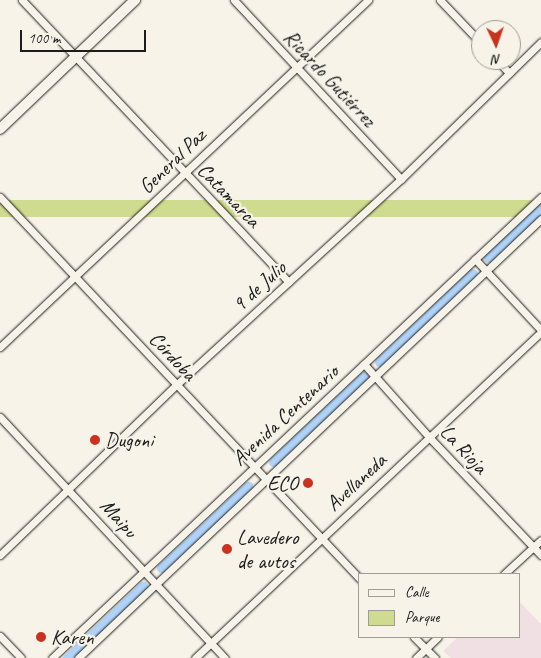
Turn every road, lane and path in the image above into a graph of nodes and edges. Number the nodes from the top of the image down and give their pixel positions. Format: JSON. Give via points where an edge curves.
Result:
{"nodes":[{"id":1,"x":22,"y":0,"type":"edge"},
{"id":2,"x":135,"y":0,"type":"edge"},
{"id":3,"x":234,"y":0,"type":"edge"},
{"id":4,"x":368,"y":0,"type":"edge"},
{"id":5,"x":440,"y":0,"type":"edge"},
{"id":6,"x":471,"y":33,"type":"edge"},
{"id":7,"x":541,"y":42,"type":"edge"},
{"id":8,"x":76,"y":56,"type":"junction"},
{"id":9,"x":295,"y":66,"type":"junction"},
{"id":10,"x":506,"y":70,"type":"edge"},
{"id":11,"x":509,"y":73,"type":"junction"},
{"id":12,"x":0,"y":129,"type":"edge"},
{"id":13,"x":184,"y":174,"type":"junction"},
{"id":14,"x":400,"y":179,"type":"junction"},
{"id":15,"x":0,"y":197,"type":"edge"},
{"id":16,"x":541,"y":197,"type":"edge"},
{"id":17,"x":541,"y":219,"type":"edge"},
{"id":18,"x":475,"y":259,"type":"junction"},
{"id":19,"x":486,"y":271,"type":"junction"},
{"id":20,"x":74,"y":277,"type":"junction"},
{"id":21,"x":289,"y":282,"type":"junction"},
{"id":22,"x":541,"y":331,"type":"edge"},
{"id":23,"x":0,"y":347,"type":"edge"},
{"id":24,"x":364,"y":364,"type":"junction"},
{"id":25,"x":375,"y":376,"type":"junction"},
{"id":26,"x":176,"y":385,"type":"junction"},
{"id":27,"x":0,"y":417,"type":"edge"},
{"id":28,"x":429,"y":437,"type":"junction"},
{"id":29,"x":254,"y":468,"type":"junction"},
{"id":30,"x":266,"y":480,"type":"junction"},
{"id":31,"x":69,"y":489,"type":"junction"},
{"id":32,"x":321,"y":538,"type":"junction"},
{"id":33,"x":541,"y":540,"type":"edge"},
{"id":34,"x":533,"y":547,"type":"junction"},
{"id":35,"x":0,"y":555,"type":"edge"},
{"id":36,"x":541,"y":556,"type":"edge"},
{"id":37,"x":144,"y":572,"type":"junction"},
{"id":38,"x":505,"y":573,"type":"edge"},
{"id":39,"x":358,"y":577,"type":"edge"},
{"id":40,"x":155,"y":584,"type":"junction"},
{"id":41,"x":0,"y":636,"type":"edge"},
{"id":42,"x":415,"y":638,"type":"edge"},
{"id":43,"x":437,"y":638,"type":"edge"},
{"id":44,"x":210,"y":643,"type":"junction"},
{"id":45,"x":426,"y":649,"type":"junction"},
{"id":46,"x":20,"y":658,"type":"edge"},
{"id":47,"x":52,"y":658,"type":"edge"},
{"id":48,"x":78,"y":658,"type":"edge"},
{"id":49,"x":195,"y":658,"type":"edge"},
{"id":50,"x":225,"y":658,"type":"edge"},
{"id":51,"x":416,"y":658,"type":"edge"},
{"id":52,"x":435,"y":658,"type":"edge"}],
"edges":[{"from":1,"to":8,"type":"street","name":"Catamarca"},
{"from":2,"to":8,"type":"main road"},
{"from":3,"to":9,"type":"street","name":"Ricardo Gutiérrez"},
{"from":4,"to":9,"type":"street","name":"General Paz"},
{"from":5,"to":6,"type":"street"},
{"from":7,"to":11,"type":"street","name":"9 de Julio"},
{"from":8,"to":12,"type":"main road"},
{"from":8,"to":13,"type":"street","name":"Catamarca"},
{"from":9,"to":13,"type":"street","name":"General Paz"},
{"from":9,"to":14,"type":"street","name":"Ricardo Gutiérrez"},
{"from":10,"to":11,"type":"street"},
{"from":11,"to":14,"type":"street","name":"9 de Julio"},
{"from":13,"to":20,"type":"street","name":"General Paz"},
{"from":13,"to":21,"type":"street","name":"Catamarca"},
{"from":14,"to":21,"type":"street","name":"9 de Julio"},
{"from":15,"to":20,"type":"street","name":"Córdoba"},
{"from":16,"to":18,"type":"street","name":"Avenida Centenario"},
{"from":17,"to":19,"type":"street","name":"Avenida Centenario"},
{"from":18,"to":19,"type":"street"},
{"from":18,"to":24,"type":"street","name":"Avenida Centenario"},
{"from":19,"to":22,"type":"street"},
{"from":19,"to":25,"type":"street","name":"Avenida Centenario"},
{"from":20,"to":23,"type":"street","name":"General Paz"},
{"from":20,"to":26,"type":"street","name":"Córdoba"},
{"from":21,"to":26,"type":"street","name":"9 de Julio"},
{"from":22,"to":28,"type":"street","name":"Avellaneda"},
{"from":24,"to":25,"type":"street","name":"La Rioja"},
{"from":24,"to":29,"type":"street","name":"Avenida Centenario"},
{"from":25,"to":28,"type":"street","name":"La Rioja"},
{"from":25,"to":30,"type":"street","name":"Avenida Centenario"},
{"from":26,"to":29,"type":"street","name":"Córdoba"},
{"from":26,"to":31,"type":"street","name":"9 de Julio"},
{"from":27,"to":31,"type":"street","name":"Maipu"},
{"from":28,"to":32,"type":"street","name":"Avellaneda"},
{"from":28,"to":34,"type":"street","name":"La Rioja"},
{"from":29,"to":30,"type":"street","name":"Córdoba"},
{"from":29,"to":37,"type":"street","name":"Avenida Centenario"},
{"from":30,"to":32,"type":"street","name":"Córdoba"},
{"from":30,"to":40,"type":"street","name":"Avenida Centenario"},
{"from":31,"to":35,"type":"street","name":"9 de Julio"},
{"from":31,"to":37,"type":"street","name":"Maipu"},
{"from":32,"to":39,"type":"street","name":"Córdoba"},
{"from":32,"to":44,"type":"street","name":"Avellaneda"},
{"from":33,"to":34,"type":"street"},
{"from":34,"to":36,"type":"street","name":"La Rioja"},
{"from":34,"to":38,"type":"street"},
{"from":37,"to":40,"type":"street","name":"Maipu"},
{"from":37,"to":47,"type":"street","name":"Avenida Centenario"},
{"from":40,"to":44,"type":"street","name":"Maipu"},
{"from":40,"to":48,"type":"street","name":"Avenida Centenario"},
{"from":41,"to":46,"type":"street"},
{"from":42,"to":45,"type":"street"},
{"from":43,"to":45,"type":"street"},
{"from":44,"to":49,"type":"street","name":"Avellaneda"},
{"from":44,"to":50,"type":"street","name":"Maipu"},
{"from":45,"to":51,"type":"street"},
{"from":45,"to":52,"type":"street"}]}
